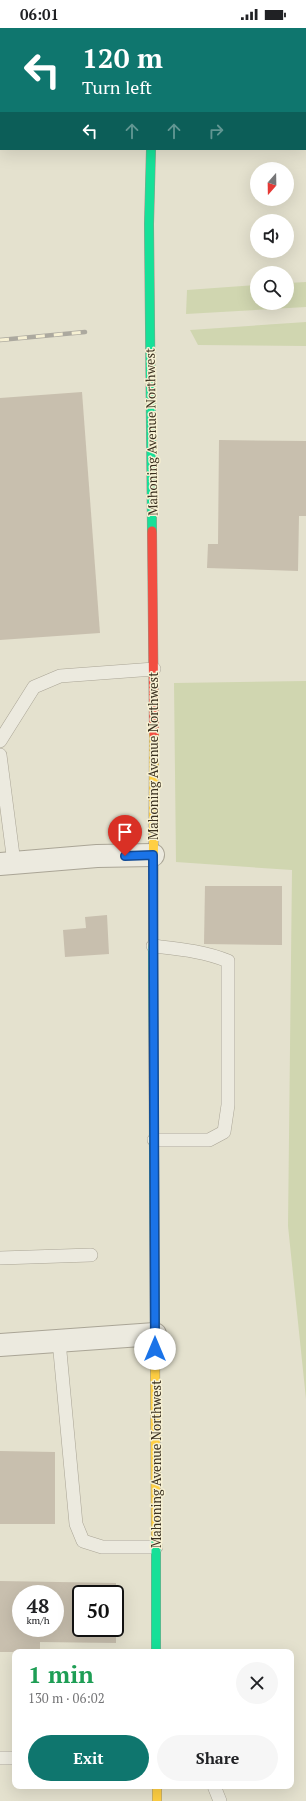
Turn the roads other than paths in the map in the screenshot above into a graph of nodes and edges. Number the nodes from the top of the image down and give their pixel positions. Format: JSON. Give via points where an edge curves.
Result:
{"nodes":[{"id":1,"x":151,"y":150,"type":"edge"},
{"id":2,"x":154,"y":669,"type":"junction"},
{"id":3,"x":0,"y":741,"type":"edge"},
{"id":4,"x":0,"y":756,"type":"edge"},
{"id":5,"x":153,"y":855,"type":"junction"},
{"id":6,"x":7,"y":863,"type":"edge"},
{"id":7,"x":153,"y":946,"type":"junction"},
{"id":8,"x":154,"y":1140,"type":"junction"},
{"id":9,"x":91,"y":1255,"type":"dead end"},
{"id":10,"x":0,"y":1258,"type":"edge"},
{"id":11,"x":155,"y":1334,"type":"junction"},
{"id":12,"x":59,"y":1341,"type":"junction"},
{"id":13,"x":0,"y":1345,"type":"edge"},
{"id":14,"x":156,"y":1547,"type":"junction"},
{"id":15,"x":156,"y":1649,"type":"edge"},
{"id":16,"x":0,"y":1758,"type":"edge"},
{"id":17,"x":12,"y":1758,"type":"edge"},
{"id":18,"x":157,"y":1789,"type":"edge"},
{"id":19,"x":215,"y":1789,"type":"edge"},
{"id":20,"x":157,"y":1801,"type":"edge"},
{"id":21,"x":220,"y":1801,"type":"edge"}],
"edges":[{"from":1,"to":2,"type":"main road","name":"Mahoning Avenue Northwest","via":[[149,224]]},
{"from":2,"to":3,"type":"lane","via":[[60,676],[34,687]]},
{"from":2,"to":5,"type":"main road","name":"Mahoning Avenue Northwest"},
{"from":4,"to":6,"type":"lane"},
{"from":5,"to":6,"type":"street","via":[[97,856]]},
{"from":5,"to":7,"type":"main road","name":"Mahoning Avenue Northwest"},
{"from":7,"to":8,"type":"main road","name":"Mahoning Avenue Northwest"},
{"from":7,"to":8,"type":"lane","via":[[197,951],[228,961],[228,1105],[224,1132],[209,1140]]},
{"from":8,"to":11,"type":"main road","name":"Mahoning Avenue Northwest"},
{"from":9,"to":10,"type":"lane"},
{"from":11,"to":12,"type":"street"},
{"from":11,"to":14,"type":"main road","name":"Mahoning Avenue Northwest"},
{"from":12,"to":13,"type":"street"},
{"from":12,"to":14,"type":"lane","via":[[76,1524],[83,1541],[102,1548]]},
{"from":14,"to":15,"type":"main road","name":"Mahoning Avenue Northwest"},
{"from":16,"to":17,"type":"lane"},
{"from":18,"to":20,"type":"main road"},
{"from":19,"to":21,"type":"lane"}]}
